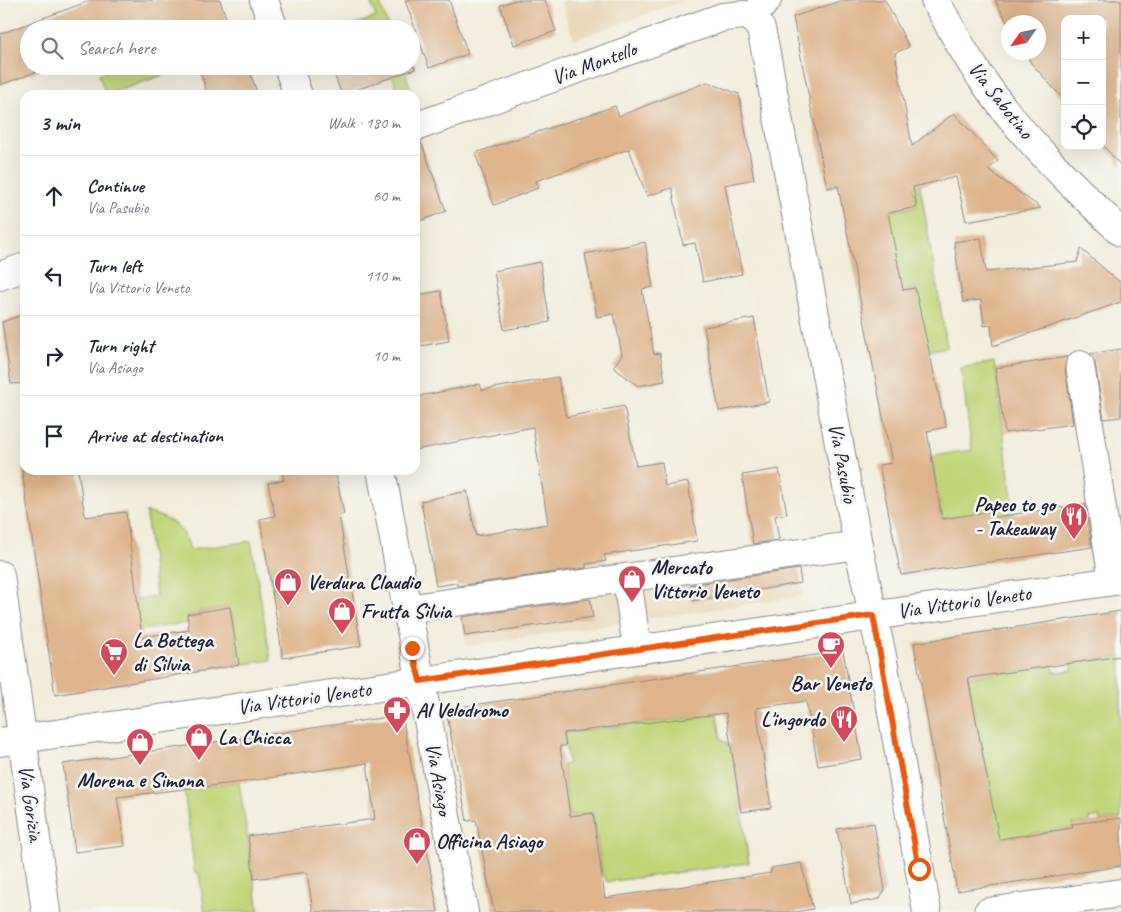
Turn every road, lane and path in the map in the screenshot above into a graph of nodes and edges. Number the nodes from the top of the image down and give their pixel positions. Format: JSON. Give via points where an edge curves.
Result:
{"nodes":[{"id":1,"x":264,"y":0,"type":"edge"},
{"id":2,"x":935,"y":0,"type":"edge"},
{"id":3,"x":760,"y":9,"type":"edge"},
{"id":4,"x":271,"y":20,"type":"edge"},
{"id":5,"x":291,"y":75,"type":"edge"},
{"id":6,"x":296,"y":90,"type":"edge"},
{"id":7,"x":420,"y":125,"type":"edge"},
{"id":8,"x":1116,"y":221,"type":"edge"},
{"id":9,"x":20,"y":269,"type":"edge"},
{"id":10,"x":0,"y":276,"type":"edge"},
{"id":11,"x":1080,"y":364,"type":"dead end"},
{"id":12,"x":383,"y":475,"type":"edge"},
{"id":13,"x":858,"y":545,"type":"junction"},
{"id":14,"x":0,"y":575,"type":"edge"},
{"id":15,"x":627,"y":578,"type":"junction"},
{"id":16,"x":1117,"y":580,"type":"edge"},
{"id":17,"x":406,"y":609,"type":"junction"},
{"id":18,"x":873,"y":615,"type":"junction"},
{"id":19,"x":637,"y":649,"type":"junction"},
{"id":20,"x":420,"y":681,"type":"junction"},
{"id":21,"x":11,"y":740,"type":"edge"},
{"id":22,"x":1121,"y":893,"type":"edge"},
{"id":23,"x":46,"y":912,"type":"edge"},
{"id":24,"x":464,"y":912,"type":"edge"},
{"id":25,"x":927,"y":912,"type":"edge"},
{"id":26,"x":988,"y":912,"type":"edge"}],
"edges":[{"from":1,"to":4,"type":"street"},
{"from":2,"to":8,"type":"street","name":"Via Sabotino","via":[[997,101]]},
{"from":3,"to":7,"type":"street","name":"Via Montello","via":[[699,25]]},
{"from":3,"to":13,"type":"street","name":"Via Pasubio","via":[[760,28]]},
{"from":5,"to":6,"type":"street"},
{"from":9,"to":10,"type":"street"},
{"from":11,"to":16,"type":"street","name":"Via Vittorio Veneto"},
{"from":12,"to":17,"type":"street","name":"Via Asiago"},
{"from":13,"to":15,"type":"street"},
{"from":13,"to":18,"type":"street","name":"Via Pasubio"},
{"from":14,"to":21,"type":"street","name":"Via Gorizia"},
{"from":15,"to":17,"type":"street"},
{"from":15,"to":19,"type":"street"},
{"from":16,"to":18,"type":"street","name":"Via Vittorio Veneto"},
{"from":17,"to":20,"type":"street","name":"Via Asiago"},
{"from":18,"to":19,"type":"street","name":"Via Vittorio Veneto"},
{"from":18,"to":25,"type":"street","name":"Via Pasubio"},
{"from":19,"to":20,"type":"street","name":"Via Vittorio Veneto"},
{"from":20,"to":21,"type":"street","name":"Via Vittorio Veneto"},
{"from":20,"to":24,"type":"street","name":"Via Asiago"},
{"from":21,"to":23,"type":"street","name":"Via Gorizia"},
{"from":22,"to":26,"type":"street"}]}
